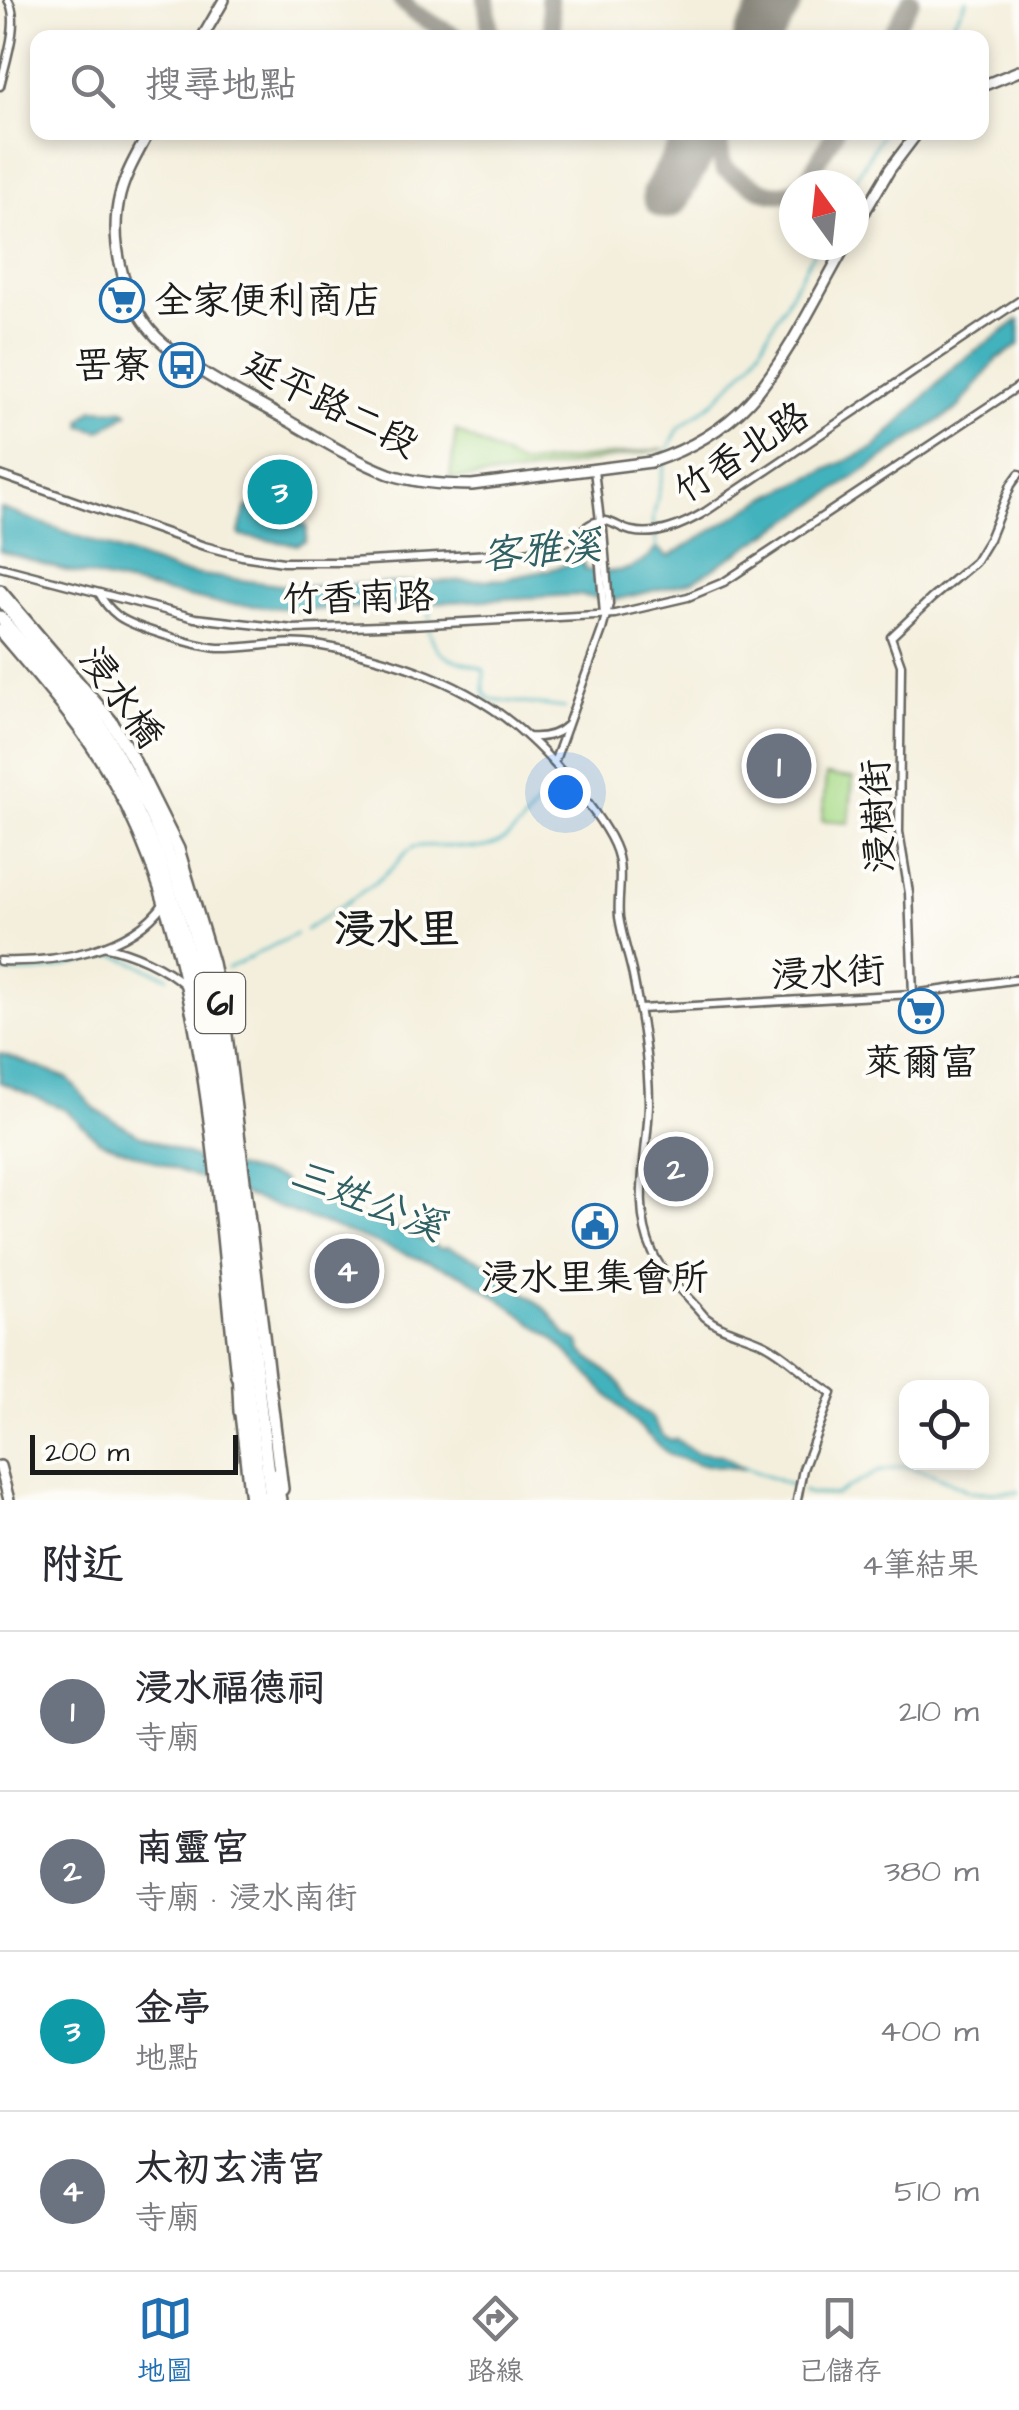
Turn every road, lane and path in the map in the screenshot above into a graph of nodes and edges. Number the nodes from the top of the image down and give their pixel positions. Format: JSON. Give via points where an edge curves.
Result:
{"nodes":[{"id":1,"x":8,"y":0,"type":"edge"},
{"id":2,"x":224,"y":0,"type":"edge"},
{"id":3,"x":207,"y":30,"type":"edge"},
{"id":4,"x":1019,"y":71,"type":"edge"},
{"id":5,"x":989,"y":83,"type":"edge"},
{"id":6,"x":0,"y":86,"type":"edge"},
{"id":7,"x":146,"y":140,"type":"edge"},
{"id":8,"x":912,"y":140,"type":"edge"},
{"id":9,"x":869,"y":205,"type":"edge"},
{"id":10,"x":837,"y":260,"type":"edge"},
{"id":11,"x":1019,"y":301,"type":"edge"},
{"id":12,"x":1019,"y":386,"type":"edge"},
{"id":13,"x":594,"y":470,"type":"junction"},
{"id":14,"x":0,"y":474,"type":"edge"},
{"id":15,"x":1019,"y":474,"type":"edge"},
{"id":16,"x":600,"y":521,"type":"junction"},
{"id":17,"x":0,"y":567,"type":"edge"},
{"id":18,"x":0,"y":590,"type":"edge"},
{"id":19,"x":99,"y":593,"type":"junction"},
{"id":20,"x":0,"y":598,"type":"edge"},
{"id":21,"x":604,"y":615,"type":"junction"},
{"id":22,"x":0,"y":618,"type":"edge"},
{"id":23,"x":0,"y":631,"type":"edge"},
{"id":24,"x":567,"y":726,"type":"junction"},
{"id":25,"x":528,"y":737,"type":"junction"},
{"id":26,"x":554,"y":764,"type":"junction"},
{"id":27,"x":164,"y":854,"type":"junction"},
{"id":28,"x":164,"y":903,"type":"junction"},
{"id":29,"x":102,"y":946,"type":"junction"},
{"id":30,"x":0,"y":961,"type":"edge"},
{"id":31,"x":1019,"y":979,"type":"edge"},
{"id":32,"x":186,"y":986,"type":"junction"},
{"id":33,"x":912,"y":994,"type":"junction"},
{"id":34,"x":640,"y":1009,"type":"junction"},
{"id":35,"x":232,"y":1156,"type":"junction"},
{"id":36,"x":231,"y":1191,"type":"junction"},
{"id":37,"x":233,"y":1258,"type":"junction"},
{"id":38,"x":256,"y":1371,"type":"junction"},
{"id":39,"x":240,"y":1412,"type":"junction"},
{"id":40,"x":0,"y":1466,"type":"edge"},
{"id":41,"x":9,"y":1500,"type":"edge"},
{"id":42,"x":251,"y":1500,"type":"edge"},
{"id":43,"x":260,"y":1500,"type":"edge"},
{"id":44,"x":271,"y":1500,"type":"edge"},
{"id":45,"x":282,"y":1500,"type":"edge"},
{"id":46,"x":797,"y":1500,"type":"edge"}],
"edges":[{"from":1,"to":6,"type":"street","via":[[13,28]]},
{"from":2,"to":3,"type":"street"},
{"from":4,"to":5,"type":"street"},
{"from":7,"to":13,"type":"street","name":"延平路二段","via":[[120,197],[118,250],[140,317],[176,354],[389,474],[472,486]]},
{"from":8,"to":9,"type":"street"},
{"from":10,"to":13,"type":"street","name":"延平路二段","via":[[747,404],[678,453]]},
{"from":11,"to":16,"type":"street","name":"竹香北路","via":[[692,520],[646,533]]},
{"from":12,"to":21,"type":"street","name":"竹香南路","via":[[724,582]]},
{"from":13,"to":16,"type":"street"},
{"from":14,"to":16,"type":"street","via":[[204,546],[282,562],[524,552],[552,547]]},
{"from":15,"to":33,"type":"street","name":"浸樹街","via":[[975,562],[892,637],[901,665],[899,832]]},
{"from":16,"to":21,"type":"street"},
{"from":17,"to":19,"type":"street","name":"竹香南路"},
{"from":18,"to":27,"type":"main road","name":"浸水橋","number":"61","via":[[111,721],[136,763]]},
{"from":19,"to":21,"type":"street","name":"竹香南路","via":[[195,618],[293,629]]},
{"from":19,"to":25,"type":"street","via":[[121,619],[215,648],[312,644],[433,677],[481,700]]},
{"from":20,"to":27,"type":"main road","name":"浸水橋","number":"61","via":[[102,727]]},
{"from":21,"to":24,"type":"street"},
{"from":22,"to":27,"type":"main road","name":"浸水橋","number":"61","via":[[93,732]]},
{"from":23,"to":27,"type":"main road","name":"浸水橋","number":"61","via":[[96,753]]},
{"from":24,"to":25,"type":"street"},
{"from":24,"to":26,"type":"street"},
{"from":25,"to":26,"type":"street"},
{"from":26,"to":34,"type":"street","via":[[596,815],[618,857],[620,917]]},
{"from":27,"to":28,"type":"main road","number":"61"},
{"from":27,"to":35,"type":"main road","number":"61"},
{"from":27,"to":35,"type":"main road","number":"61","via":[[212,962],[224,1027]]},
{"from":28,"to":29,"type":"street","via":[[126,938]]},
{"from":28,"to":32,"type":"main road","number":"61"},
{"from":29,"to":30,"type":"street","via":[[50,959]]},
{"from":29,"to":32,"type":"street","via":[[172,973]]},
{"from":31,"to":33,"type":"street","name":"浸水街"},
{"from":32,"to":36,"type":"main road","number":"61","via":[[212,1142]]},
{"from":33,"to":34,"type":"street","name":"浸水街"},
{"from":34,"to":46,"type":"street","via":[[649,1101],[641,1210],[652,1251],[712,1323],[763,1343],[832,1393]]},
{"from":35,"to":36,"type":"main road","number":"61"},
{"from":35,"to":36,"type":"main road","number":"61"},
{"from":36,"to":37,"type":"main road","number":"61"},
{"from":36,"to":38,"type":"main road","number":"61"},
{"from":36,"to":39,"type":"main road","number":"61"},
{"from":36,"to":45,"type":"main road","number":"61"},
{"from":37,"to":39,"type":"main road"},
{"from":37,"to":43,"type":"main road","number":"61"},
{"from":38,"to":44,"type":"main road","number":"61"},
{"from":38,"to":45,"type":"main road"},
{"from":39,"to":42,"type":"main road","number":"61"},
{"from":40,"to":41,"type":"street"}]}
